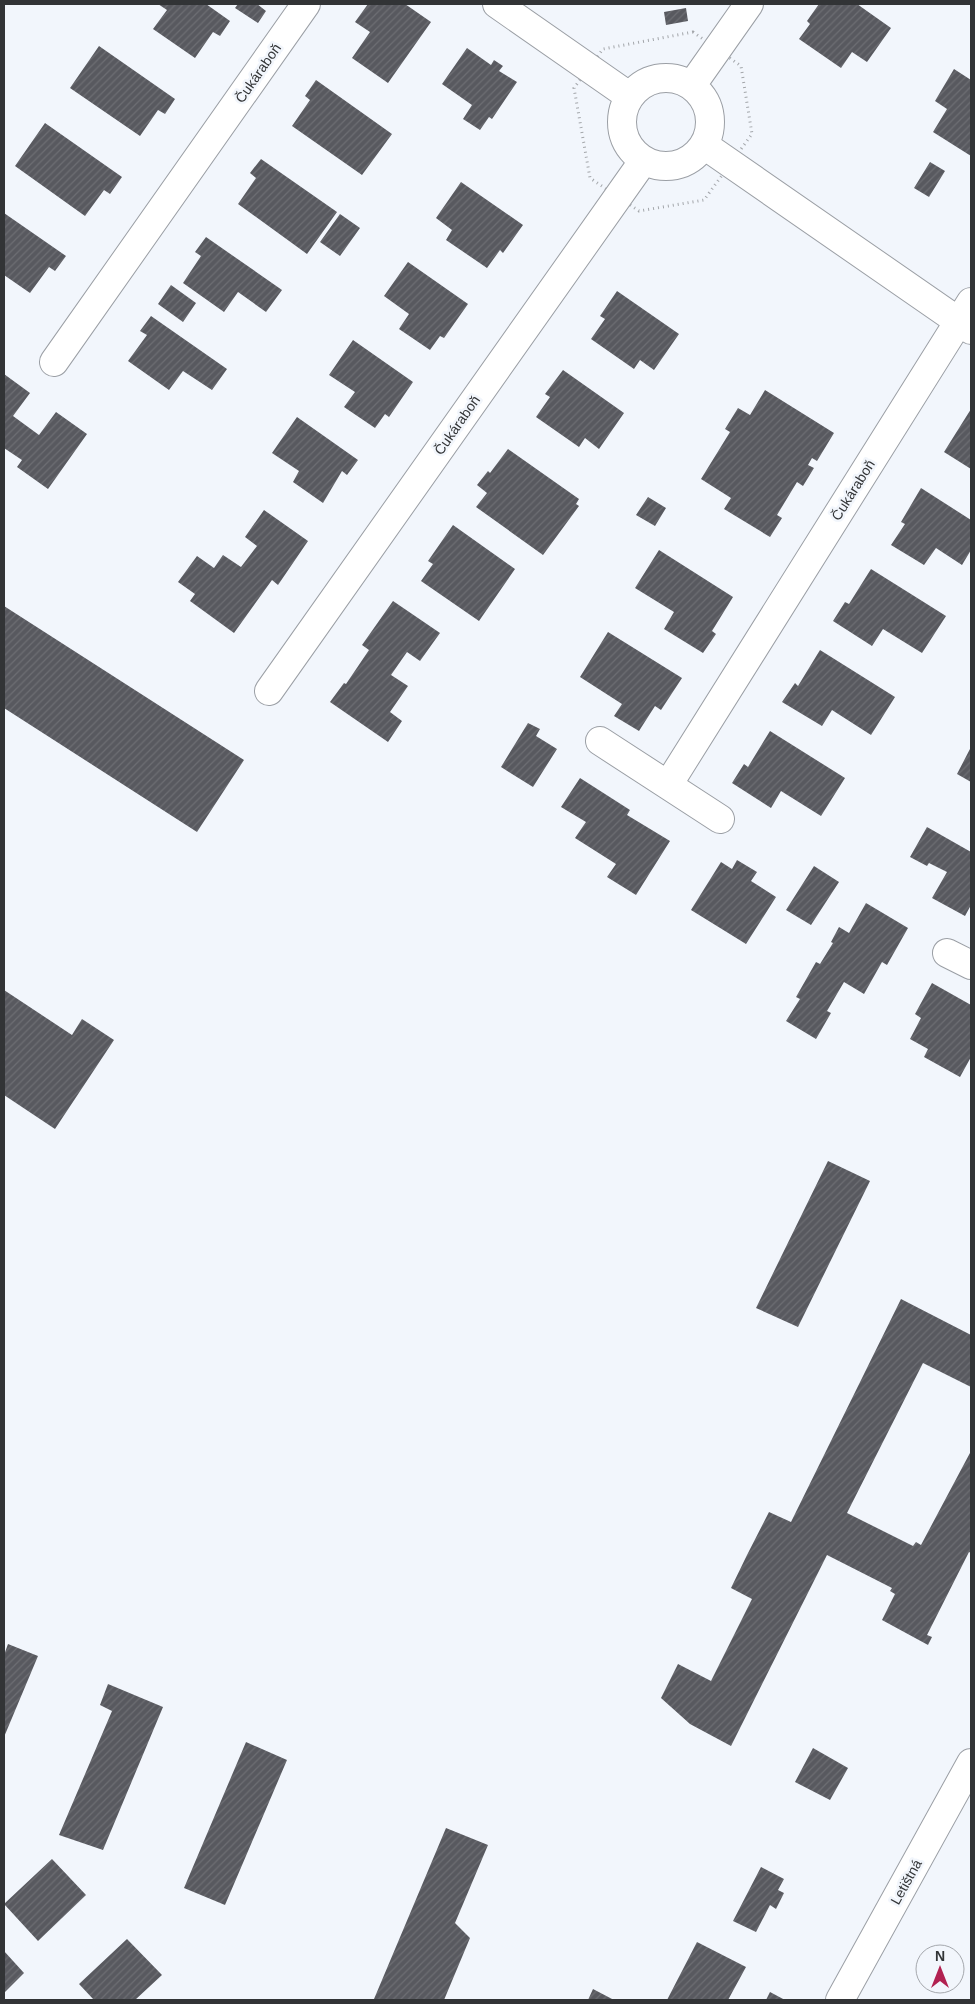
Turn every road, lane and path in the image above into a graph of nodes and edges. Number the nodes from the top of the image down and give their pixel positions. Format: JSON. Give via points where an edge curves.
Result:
{"nodes":[{"id":1,"x":306,"y":4,"type":"edge"},
{"id":2,"x":497,"y":4,"type":"edge"},
{"id":3,"x":749,"y":4,"type":"edge"},
{"id":4,"x":718,"y":49,"type":"junction"},
{"id":5,"x":589,"y":68,"type":"junction"},
{"id":6,"x":692,"y":85,"type":"junction"},
{"id":7,"x":630,"y":96,"type":"junction"},
{"id":8,"x":704,"y":145,"type":"junction"},
{"id":9,"x":644,"y":160,"type":"junction"},
{"id":10,"x":731,"y":164,"type":"junction"},
{"id":11,"x":618,"y":197,"type":"junction"},
{"id":12,"x":967,"y":318,"type":"edge"},
{"id":13,"x":54,"y":362,"type":"dead end"},
{"id":14,"x":269,"y":691,"type":"dead end"},
{"id":15,"x":600,"y":741,"type":"dead end"},
{"id":16,"x":668,"y":785,"type":"junction"},
{"id":17,"x":720,"y":819,"type":"dead end"},
{"id":18,"x":947,"y":953,"type":"dead end"},
{"id":19,"x":971,"y":964,"type":"edge"},
{"id":20,"x":971,"y":1763,"type":"edge"},
{"id":21,"x":840,"y":2000,"type":"edge"}],
"edges":[{"from":1,"to":13,"type":"street","name":"Čukáraboň"},
{"from":2,"to":5,"type":"street"},
{"from":3,"to":4,"type":"street"},
{"from":4,"to":5,"type":"path","via":[[693,32],[603,49]]},
{"from":4,"to":6,"type":"street"},
{"from":4,"to":10,"type":"path","via":[[741,66],[752,134]]},
{"from":5,"to":7,"type":"street"},
{"from":5,"to":11,"type":"path","via":[[574,88],[590,178]]},
{"from":6,"to":7,"type":"street","via":[[670,77],[662,78],[647,81]]},
{"from":6,"to":8,"type":"street","via":[[706,102],[711,124]]},
{"from":7,"to":9,"type":"street","via":[[622,113],[622,131],[630,148]]},
{"from":8,"to":9,"type":"street","via":[[688,161],[665,166]]},
{"from":8,"to":10,"type":"street","name":"Čukáraboň"},
{"from":9,"to":11,"type":"street","name":"Čukáraboň"},
{"from":10,"to":11,"type":"path","via":[[704,200],[639,211]]},
{"from":10,"to":12,"type":"street","name":"Čukáraboň"},
{"from":11,"to":14,"type":"street","name":"Čukáraboň"},
{"from":12,"to":16,"type":"street","name":"Čukáraboň"},
{"from":15,"to":16,"type":"street"},
{"from":16,"to":17,"type":"street"},
{"from":18,"to":19,"type":"street"},
{"from":20,"to":21,"type":"street","name":"Letištná"}]}
